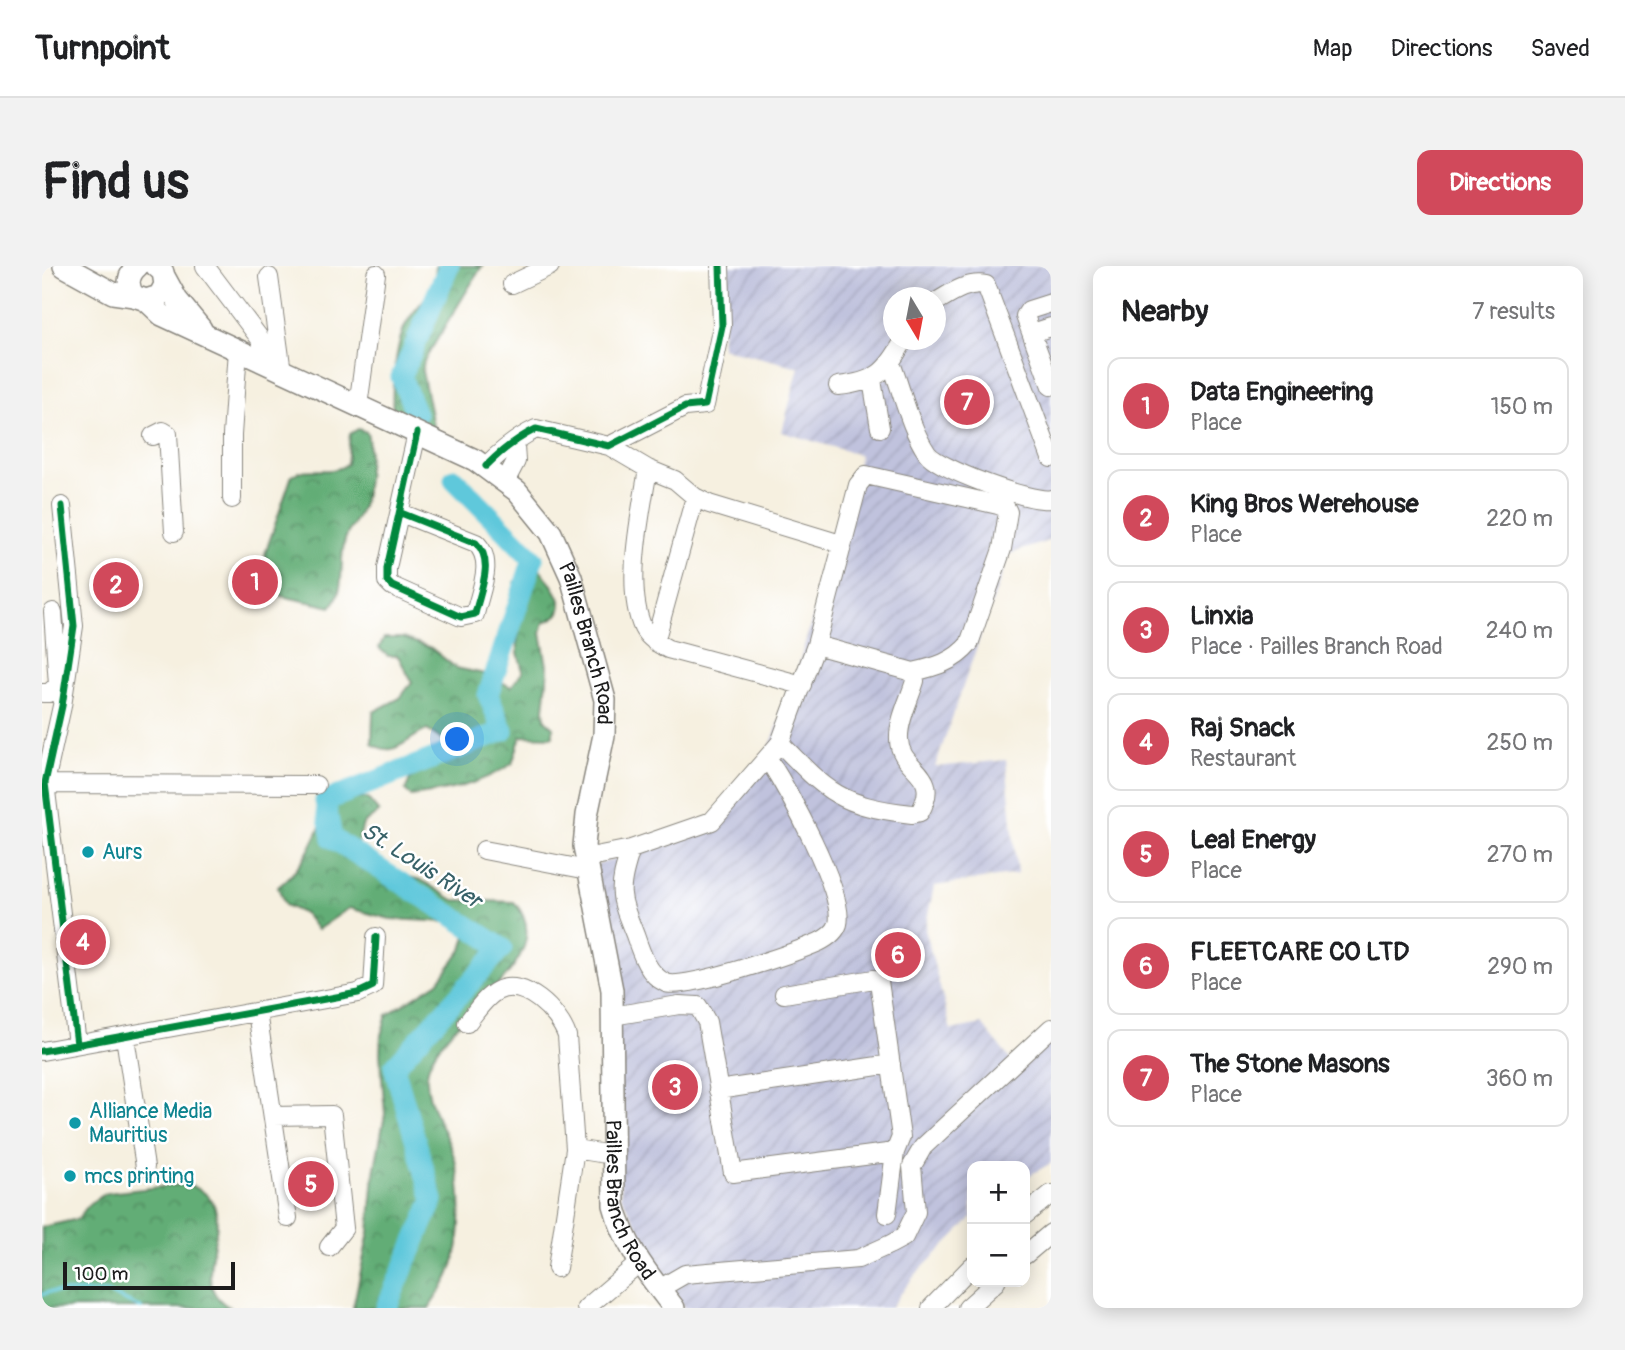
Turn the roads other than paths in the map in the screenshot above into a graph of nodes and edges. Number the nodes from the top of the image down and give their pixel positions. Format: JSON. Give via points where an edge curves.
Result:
{"nodes":[{"id":1,"x":205,"y":266,"type":"edge"},
{"id":2,"x":550,"y":266,"type":"edge"},
{"id":3,"x":720,"y":266,"type":"edge"},
{"id":4,"x":72,"y":270,"type":"edge"},
{"id":5,"x":376,"y":274,"type":"dead end"},
{"id":6,"x":142,"y":277,"type":"edge"},
{"id":7,"x":269,"y":277,"type":"dead end"},
{"id":8,"x":512,"y":284,"type":"dead end"},
{"id":9,"x":946,"y":296,"type":"edge"},
{"id":10,"x":1051,"y":303,"type":"edge"},
{"id":11,"x":162,"y":315,"type":"junction"},
{"id":12,"x":1051,"y":327,"type":"edge"},
{"id":13,"x":1032,"y":333,"type":"junction"},
{"id":14,"x":204,"y":334,"type":"junction"},
{"id":15,"x":238,"y":350,"type":"junction"},
{"id":16,"x":898,"y":350,"type":"edge"},
{"id":17,"x":1046,"y":354,"type":"edge"},
{"id":18,"x":891,"y":363,"type":"junction"},
{"id":19,"x":274,"y":368,"type":"junction"},
{"id":20,"x":872,"y":380,"type":"junction"},
{"id":21,"x":838,"y":386,"type":"dead end"},
{"id":22,"x":1051,"y":386,"type":"edge"},
{"id":23,"x":358,"y":406,"type":"junction"},
{"id":24,"x":880,"y":428,"type":"dead end"},
{"id":25,"x":417,"y":433,"type":"junction"},
{"id":26,"x":153,"y":436,"type":"dead end"},
{"id":27,"x":515,"y":444,"type":"junction"},
{"id":28,"x":609,"y":446,"type":"junction"},
{"id":29,"x":1051,"y":458,"type":"edge"},
{"id":30,"x":486,"y":466,"type":"junction"},
{"id":31,"x":648,"y":470,"type":"junction"},
{"id":32,"x":506,"y":480,"type":"junction"},
{"id":33,"x":695,"y":497,"type":"junction"},
{"id":34,"x":232,"y":499,"type":"dead end"},
{"id":35,"x":1051,"y":499,"type":"edge"},
{"id":36,"x":62,"y":506,"type":"dead end"},
{"id":37,"x":401,"y":513,"type":"junction"},
{"id":38,"x":174,"y":532,"type":"dead end"},
{"id":39,"x":841,"y":544,"type":"junction"},
{"id":40,"x":53,"y":612,"type":"dead end"},
{"id":41,"x":655,"y":642,"type":"junction"},
{"id":42,"x":816,"y":645,"type":"junction"},
{"id":43,"x":913,"y":673,"type":"junction"},
{"id":44,"x":802,"y":685,"type":"junction"},
{"id":45,"x":42,"y":693,"type":"edge"},
{"id":46,"x":780,"y":743,"type":"junction"},
{"id":47,"x":768,"y":760,"type":"junction"},
{"id":48,"x":43,"y":783,"type":"edge"},
{"id":49,"x":316,"y":785,"type":"dead end"},
{"id":50,"x":631,"y":849,"type":"junction"},
{"id":51,"x":484,"y":850,"type":"dead end"},
{"id":52,"x":586,"y":864,"type":"junction"},
{"id":53,"x":376,"y":937,"type":"dead end"},
{"id":54,"x":784,"y":994,"type":"dead end"},
{"id":55,"x":257,"y":1012,"type":"junction"},
{"id":56,"x":612,"y":1016,"type":"junction"},
{"id":57,"x":467,"y":1023,"type":"dead end"},
{"id":58,"x":1051,"y":1028,"type":"edge"},
{"id":59,"x":125,"y":1037,"type":"junction"},
{"id":60,"x":77,"y":1044,"type":"junction"},
{"id":61,"x":42,"y":1051,"type":"edge"},
{"id":62,"x":891,"y":1064,"type":"junction"},
{"id":63,"x":718,"y":1090,"type":"junction"},
{"id":64,"x":273,"y":1116,"type":"junction"},
{"id":65,"x":575,"y":1149,"type":"junction"},
{"id":66,"x":895,"y":1152,"type":"junction"},
{"id":67,"x":612,"y":1155,"type":"junction"},
{"id":68,"x":145,"y":1167,"type":"dead end"},
{"id":69,"x":1051,"y":1194,"type":"edge"},
{"id":70,"x":1030,"y":1211,"type":"edge"},
{"id":71,"x":887,"y":1214,"type":"dead end"},
{"id":72,"x":288,"y":1218,"type":"dead end"},
{"id":73,"x":1051,"y":1233,"type":"edge"},
{"id":74,"x":329,"y":1247,"type":"dead end"},
{"id":75,"x":1030,"y":1251,"type":"edge"},
{"id":76,"x":639,"y":1263,"type":"junction"},
{"id":77,"x":557,"y":1268,"type":"dead end"},
{"id":78,"x":967,"y":1271,"type":"edge"},
{"id":79,"x":990,"y":1287,"type":"edge"},
{"id":80,"x":659,"y":1289,"type":"junction"},
{"id":81,"x":586,"y":1308,"type":"edge"},
{"id":82,"x":674,"y":1308,"type":"edge"},
{"id":83,"x":931,"y":1308,"type":"edge"},
{"id":84,"x":967,"y":1308,"type":"edge"}],
"edges":[{"from":1,"to":19,"type":"street","via":[[261,340]]},
{"from":2,"to":8,"type":"street"},
{"from":3,"to":28,"type":"street","via":[[722,326],[705,405],[685,407]]},
{"from":4,"to":6,"type":"main road","name":"Pailles Branch Road"},
{"from":5,"to":23,"type":"street"},
{"from":6,"to":11,"type":"main road","name":"Pailles Branch Road"},
{"from":6,"to":11,"type":"main road"},
{"from":6,"to":14,"type":"main road","name":"Pailles Branch Road","via":[[177,300]]},
{"from":7,"to":19,"type":"street"},
{"from":9,"to":29,"type":"street","via":[[978,283],[986,285]]},
{"from":10,"to":13,"type":"street","via":[[1026,313]]},
{"from":11,"to":14,"type":"main road","name":"Pailles Branch Road"},
{"from":12,"to":13,"type":"street"},
{"from":13,"to":17,"type":"street"},
{"from":14,"to":15,"type":"main road","name":"Pailles Branch Road"},
{"from":15,"to":19,"type":"main road","name":"Pailles Branch Road"},
{"from":15,"to":34,"type":"street"},
{"from":16,"to":18,"type":"street"},
{"from":17,"to":22,"type":"street"},
{"from":18,"to":20,"type":"street"},
{"from":18,"to":35,"type":"street","via":[[930,457],[1008,491]]},
{"from":19,"to":23,"type":"main road","name":"Pailles Branch Road"},
{"from":20,"to":21,"type":"street"},
{"from":20,"to":24,"type":"street"},
{"from":23,"to":25,"type":"main road","name":"Pailles Branch Road"},
{"from":25,"to":30,"type":"main road","name":"Pailles Branch Road"},
{"from":25,"to":37,"type":"street"},
{"from":26,"to":38,"type":"street","via":[[163,431],[168,434]]},
{"from":27,"to":28,"type":"street","via":[[536,429]]},
{"from":27,"to":30,"type":"street"},
{"from":27,"to":32,"type":"street","via":[[516,461]]},
{"from":28,"to":31,"type":"street"},
{"from":30,"to":32,"type":"main road","name":"Pailles Branch Road"},
{"from":31,"to":33,"type":"street","via":[[675,480]]},
{"from":31,"to":41,"type":"street","via":[[634,566],[643,628]]},
{"from":32,"to":52,"type":"main road","name":"Pailles Branch Road","via":[[544,521],[562,555],[602,681],[604,735],[587,815]]},
{"from":33,"to":39,"type":"street"},
{"from":33,"to":41,"type":"street"},
{"from":36,"to":48,"type":"street","via":[[74,626],[62,706]]},
{"from":37,"to":37,"type":"street","via":[[387,581],[461,617],[475,614],[487,561],[484,551],[476,542]]},
{"from":39,"to":42,"type":"street"},
{"from":39,"to":43,"type":"street","via":[[858,485],[866,475],[1006,508],[1006,532],[968,645],[941,665]]},
{"from":40,"to":45,"type":"street","via":[[58,685]]},
{"from":41,"to":44,"type":"street"},
{"from":42,"to":43,"type":"street"},
{"from":42,"to":44,"type":"street"},
{"from":43,"to":46,"type":"street","via":[[915,681],[898,739],[902,752],[925,778],[928,789],[920,811],[895,812],[837,797]]},
{"from":44,"to":46,"type":"street"},
{"from":46,"to":47,"type":"street"},
{"from":47,"to":50,"type":"street","via":[[712,821]]},
{"from":47,"to":50,"type":"street","via":[[813,839],[837,908],[835,932],[725,974],[682,985],[667,984],[653,974],[642,954],[620,897]]},
{"from":48,"to":49,"type":"street"},
{"from":48,"to":60,"type":"street"},
{"from":50,"to":52,"type":"street"},
{"from":51,"to":52,"type":"street"},
{"from":52,"to":56,"type":"main road","name":"Pailles Branch Road","via":[[609,967]]},
{"from":53,"to":55,"type":"street","via":[[373,986],[358,993]]},
{"from":54,"to":62,"type":"street","via":[[876,979]]},
{"from":55,"to":59,"type":"street"},
{"from":55,"to":64,"type":"street"},
{"from":56,"to":63,"type":"street","via":[[679,1004],[698,1006],[707,1022]]},
{"from":56,"to":67,"type":"main road","name":"Pailles Branch Road"},
{"from":57,"to":65,"type":"street","via":[[494,992],[508,987],[527,993],[561,1018],[567,1036]]},
{"from":58,"to":80,"type":"street","via":[[923,1147],[912,1166],[916,1212],[904,1237],[858,1259],[685,1274]]},
{"from":59,"to":60,"type":"street"},
{"from":59,"to":68,"type":"street"},
{"from":60,"to":61,"type":"street"},
{"from":62,"to":63,"type":"street"},
{"from":62,"to":66,"type":"street","via":[[901,1137]]},
{"from":63,"to":66,"type":"street","via":[[733,1173]]},
{"from":64,"to":72,"type":"street"},
{"from":64,"to":74,"type":"street","via":[[332,1115],[344,1228]]},
{"from":65,"to":67,"type":"street"},
{"from":65,"to":77,"type":"street"},
{"from":66,"to":71,"type":"street"},
{"from":67,"to":76,"type":"main road","name":"Pailles Branch Road","via":[[614,1205],[620,1229]]},
{"from":69,"to":70,"type":"street"},
{"from":73,"to":75,"type":"street"},
{"from":76,"to":80,"type":"main road","name":"Pailles Branch Road"},
{"from":76,"to":81,"type":"street"},
{"from":78,"to":83,"type":"street"},
{"from":79,"to":84,"type":"street"},
{"from":80,"to":82,"type":"main road","name":"Pailles Branch Road"}]}
